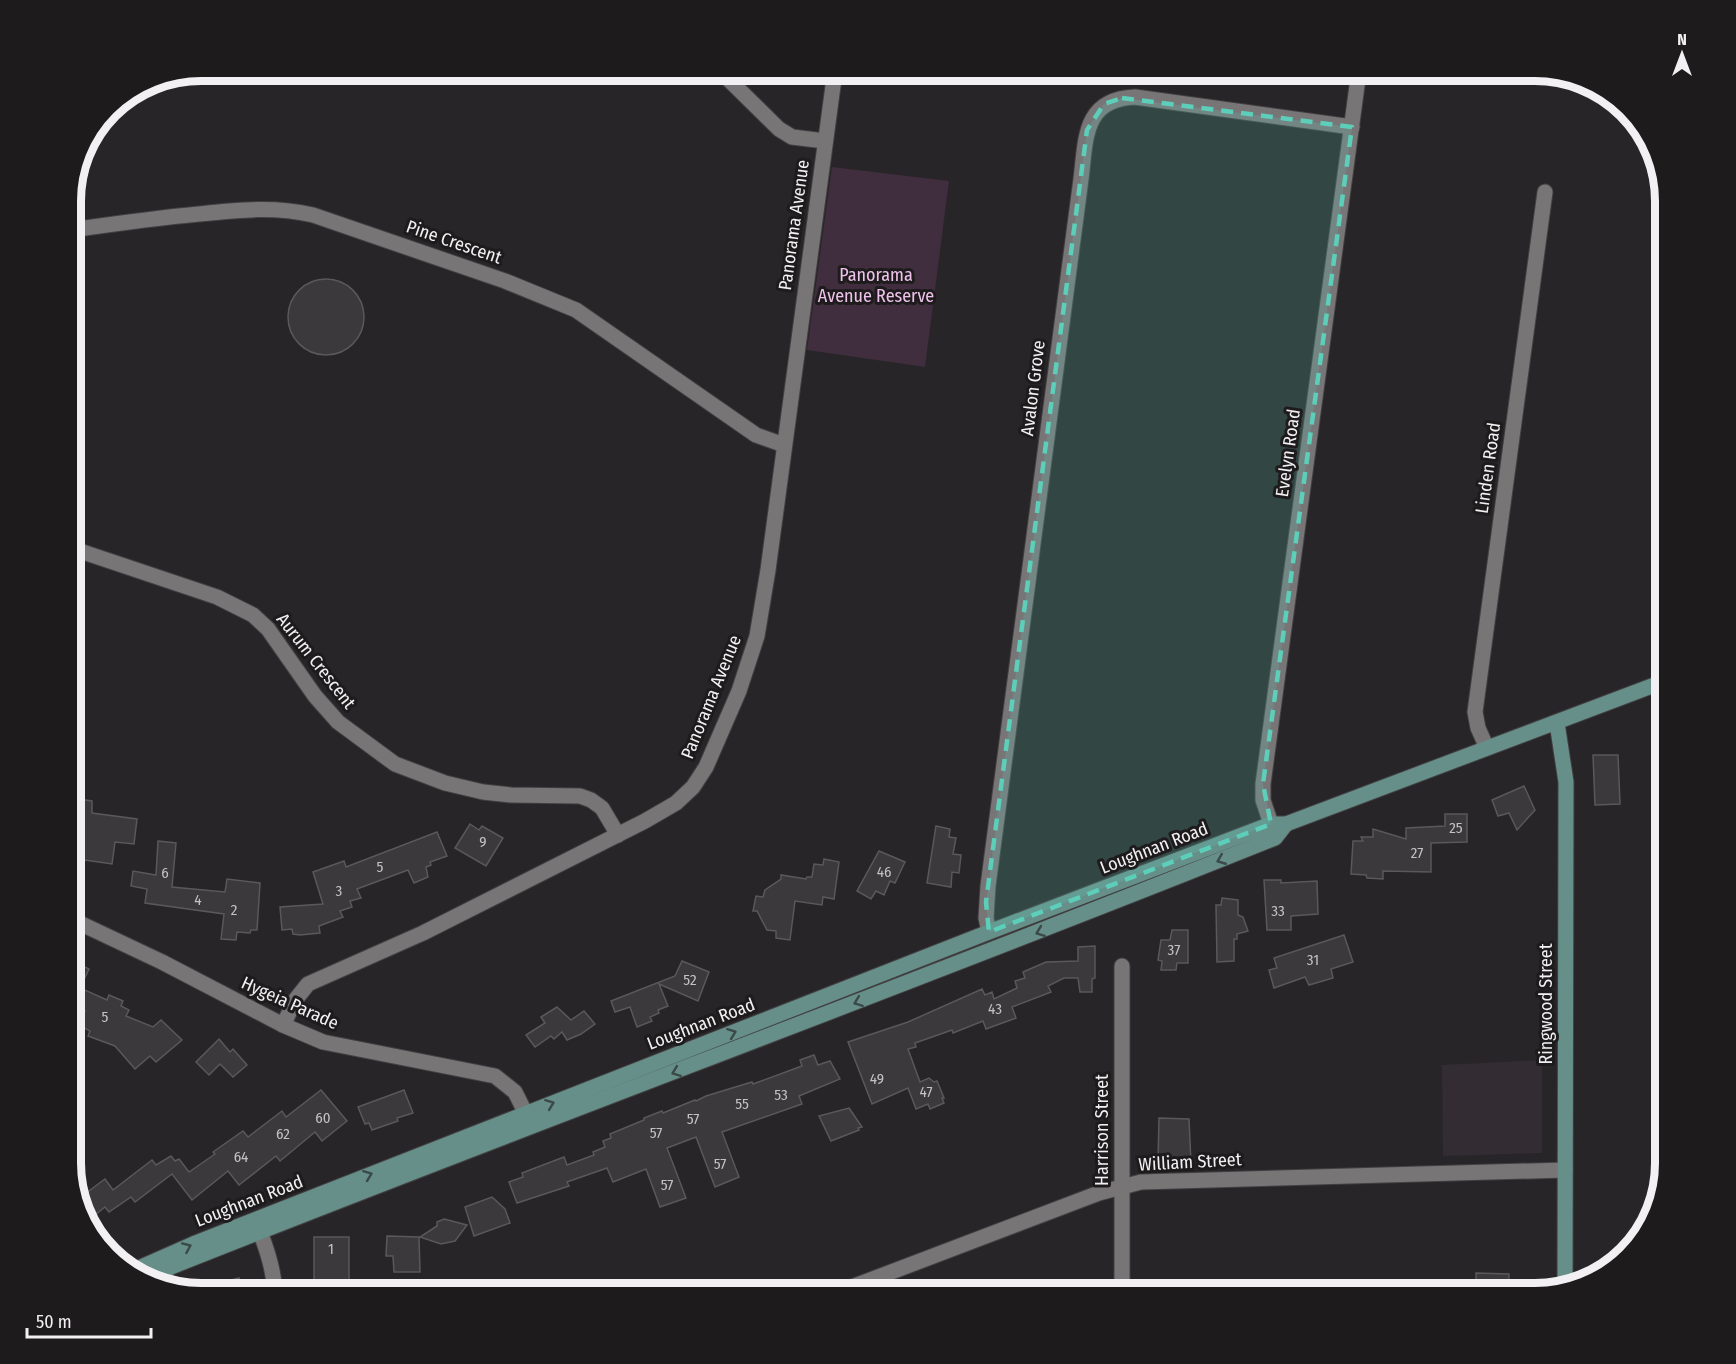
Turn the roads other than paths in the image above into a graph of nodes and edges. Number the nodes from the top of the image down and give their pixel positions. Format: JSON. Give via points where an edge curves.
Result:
{"nodes":[{"id":1,"x":731,"y":81,"type":"edge"},
{"id":2,"x":833,"y":81,"type":"edge"},
{"id":3,"x":1358,"y":81,"type":"edge"},
{"id":4,"x":1352,"y":127,"type":"junction"},
{"id":5,"x":825,"y":141,"type":"junction"},
{"id":6,"x":1545,"y":192,"type":"dead end"},
{"id":7,"x":81,"y":229,"type":"edge"},
{"id":8,"x":784,"y":445,"type":"junction"},
{"id":9,"x":81,"y":551,"type":"edge"},
{"id":10,"x":1655,"y":685,"type":"edge"},
{"id":11,"x":1557,"y":723,"type":"junction"},
{"id":12,"x":1486,"y":748,"type":"junction"},
{"id":13,"x":1277,"y":829,"type":"junction"},
{"id":14,"x":618,"y":835,"type":"junction"},
{"id":15,"x":81,"y":924,"type":"edge"},
{"id":16,"x":989,"y":932,"type":"junction"},
{"id":17,"x":1122,"y":966,"type":"dead end"},
{"id":18,"x":283,"y":1025,"type":"junction"},
{"id":19,"x":526,"y":1114,"type":"junction"},
{"id":20,"x":1565,"y":1170,"type":"junction"},
{"id":21,"x":1122,"y":1187,"type":"junction"},
{"id":22,"x":260,"y":1232,"type":"junction"},
{"id":23,"x":141,"y":1267,"type":"edge"},
{"id":24,"x":157,"y":1275,"type":"edge"},
{"id":25,"x":1565,"y":1279,"type":"edge"},
{"id":26,"x":274,"y":1283,"type":"edge"},
{"id":27,"x":862,"y":1283,"type":"edge"},
{"id":28,"x":1122,"y":1283,"type":"edge"}],
"edges":[{"from":1,"to":5,"type":"street","via":[[779,129],[792,137]]},
{"from":2,"to":5,"type":"street","name":"Panorama Avenue"},
{"from":3,"to":4,"type":"street","name":"Evelyn Road"},
{"from":4,"to":13,"type":"street","name":"Evelyn Road","via":[[1263,784],[1263,800]]},
{"from":4,"to":16,"type":"street","name":"Avalon Grove","via":[[1135,98],[1104,104],[1091,121],[988,886]]},
{"from":5,"to":8,"type":"street","name":"Panorama Avenue"},
{"from":6,"to":12,"type":"street","name":"Linden Road","via":[[1475,712]]},
{"from":7,"to":8,"type":"street","name":"Pine Crescent","via":[[256,208],[313,215],[505,281],[576,310],[756,435]]},
{"from":8,"to":14,"type":"street","name":"Panorama Avenue","via":[[757,636],[739,691],[706,767],[693,787],[676,803]]},
{"from":9,"to":14,"type":"street","name":"Aurum Crescent","via":[[217,597],[254,615],[338,722],[395,764],[483,792],[580,796],[602,808]]},
{"from":10,"to":11,"type":"main road","name":"Loughnan Road"},
{"from":11,"to":12,"type":"main road","name":"Loughnan Road"},
{"from":11,"to":20,"type":"main road","name":"Ringwood Street","via":[[1566,782]]},
{"from":12,"to":13,"type":"main road","name":"Loughnan Road"},
{"from":13,"to":16,"type":"main road","name":"Loughnan Road"},
{"from":13,"to":22,"type":"main road","name":"Loughnan Road","one_way":true,"via":[[1111,904]]},
{"from":14,"to":18,"type":"street","name":"Panorama Avenue","via":[[423,933],[308,984]]},
{"from":15,"to":18,"type":"street","name":"Hygeia Parade"},
{"from":19,"to":16,"type":"main road","name":"Loughnan Road","one_way":true},
{"from":17,"to":21,"type":"street","name":"Harrison Street"},
{"from":18,"to":19,"type":"street","name":"Hygeia Parade","via":[[323,1042],[495,1076],[516,1092]]},
{"from":23,"to":19,"type":"main road","name":"Loughnan Road","one_way":true},
{"from":20,"to":21,"type":"street","name":"William Street","via":[[1141,1182]]},
{"from":20,"to":25,"type":"main road","name":"Ringwood Street"},
{"from":21,"to":27,"type":"street","name":"William Street"},
{"from":21,"to":28,"type":"street","name":"Harrison Street"},
{"from":22,"to":24,"type":"main road","name":"Loughnan Road"},
{"from":22,"to":26,"type":"street","via":[[270,1256]]}]}
